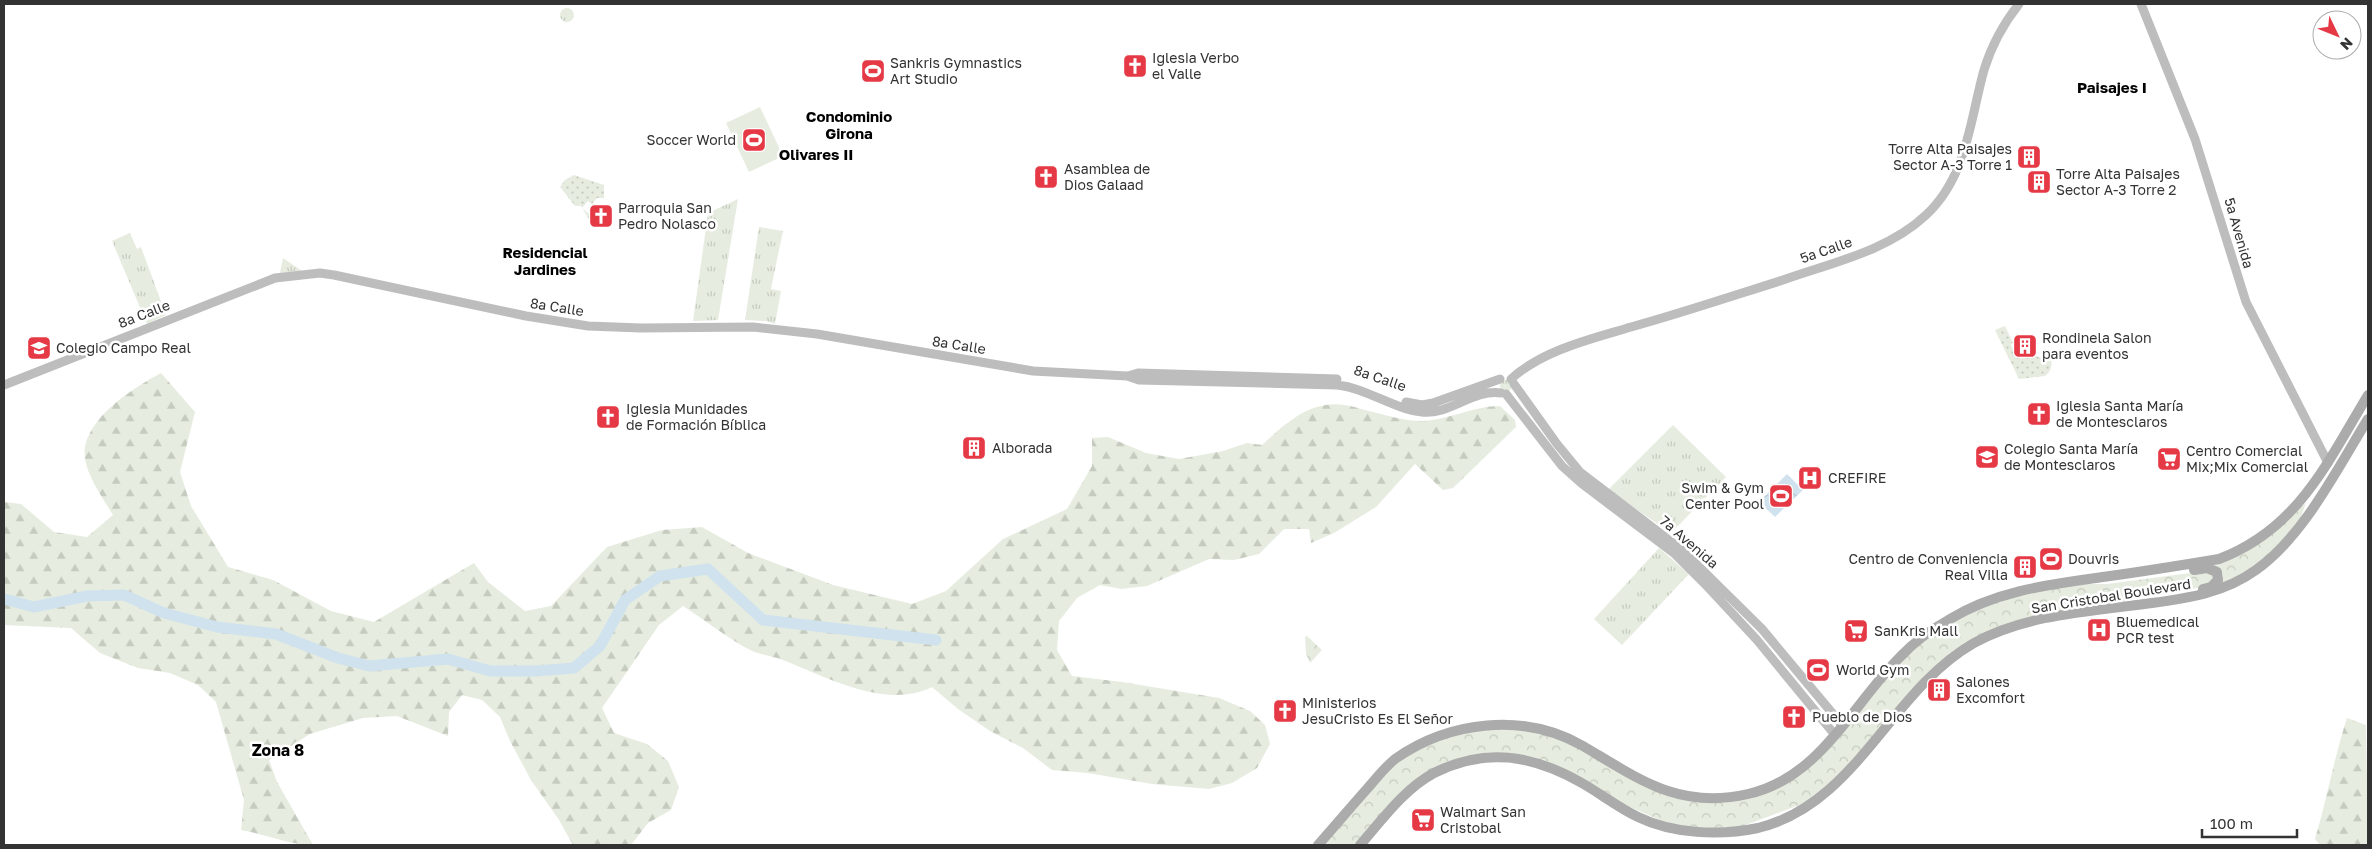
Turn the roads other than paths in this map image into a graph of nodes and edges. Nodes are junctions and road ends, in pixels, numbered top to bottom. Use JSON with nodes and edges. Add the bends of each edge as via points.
{"nodes":[{"id":1,"x":2019,"y":4,"type":"edge"},
{"id":2,"x":2141,"y":4,"type":"edge"},
{"id":3,"x":1500,"y":379,"type":"junction"},
{"id":4,"x":1512,"y":382,"type":"junction"},
{"id":5,"x":4,"y":385,"type":"edge"},
{"id":6,"x":1503,"y":394,"type":"junction"},
{"id":7,"x":2368,"y":395,"type":"edge"},
{"id":8,"x":1399,"y":402,"type":"junction"},
{"id":9,"x":1411,"y":403,"type":"junction"},
{"id":10,"x":1435,"y":411,"type":"junction"},
{"id":11,"x":2368,"y":419,"type":"edge"},
{"id":12,"x":2328,"y":463,"type":"junction"},
{"id":13,"x":2308,"y":515,"type":"junction"},
{"id":14,"x":2078,"y":581,"type":"junction"},
{"id":15,"x":2099,"y":610,"type":"junction"},
{"id":16,"x":1799,"y":672,"type":"junction"},
{"id":17,"x":1791,"y":679,"type":"junction"},
{"id":18,"x":1843,"y":726,"type":"junction"},
{"id":19,"x":1835,"y":735,"type":"junction"},
{"id":20,"x":1318,"y":845,"type":"edge"},
{"id":21,"x":1360,"y":845,"type":"edge"}],
"edges":[{"from":1,"to":4,"type":"street","name":"5a Calle","via":[[2004,26],[1984,70],[1958,171],[1924,217],[1872,249],[1552,353],[1526,367]]},
{"from":2,"to":12,"type":"street","name":"5a Avenida","via":[[2195,139],[2246,302]]},
{"from":3,"to":4,"type":"street","via":[[1506,377]]},
{"from":3,"to":6,"type":"street","via":[[1497,386]]},
{"from":3,"to":9,"type":"street","name":"8a Calle","via":[[1433,403]]},
{"from":4,"to":6,"type":"street","via":[[1513,390]]},
{"from":4,"to":16,"type":"street","name":"7a Avenida","via":[[1580,472],[1682,550],[1762,629]]},
{"from":5,"to":8,"type":"street","name":"8a Calle","via":[[275,278],[320,274],[576,324],[641,328],[753,327],[817,334],[1033,371],[1127,376],[1138,373],[1335,378]]},
{"from":6,"to":10,"type":"street","name":"8a Calle","via":[[1488,392]]},
{"from":6,"to":17,"type":"street","name":"7a Avenida","via":[[1562,466],[1675,554]]},
{"from":7,"to":12,"type":"main road","name":"San Cristobal Boulevard"},
{"from":8,"to":9,"type":"street","name":"8a Calle"},
{"from":8,"to":10,"type":"street","name":"8a Calle","via":[[1421,412]]},
{"from":9,"to":10,"type":"street"},
{"from":11,"to":13,"type":"main road","name":"San Cristobal Boulevard"},
{"from":12,"to":13,"type":"main road","via":[[2330,471],[2312,498]]},
{"from":12,"to":14,"type":"main road","name":"San Cristobal Boulevard","via":[[2285,519],[2238,552],[2219,559]]},
{"from":13,"to":15,"type":"main road","name":"San Cristobal Boulevard","via":[[2280,552],[2238,582],[2196,597]]},
{"from":14,"to":15,"type":"main road","via":[[2107,581],[2207,568],[2215,570],[2218,576],[2216,583],[2204,589],[2126,602]]},
{"from":14,"to":18,"type":"main road","name":"San Cristobal Boulevard","via":[[2009,593],[1949,620],[1900,656]]},
{"from":15,"to":21,"type":"main road","name":"San Cristobal Boulevard","via":[[2025,623],[1973,644],[1926,681],[1832,788],[1813,804],[1761,827],[1702,832],[1663,826],[1620,808],[1552,768],[1521,758],[1498,757],[1466,761],[1434,773],[1399,801]]},
{"from":16,"to":17,"type":"street"},
{"from":16,"to":18,"type":"street","name":"7a Avenida"},
{"from":17,"to":19,"type":"street","name":"7a Avenida"},
{"from":18,"to":19,"type":"main road","name":"San Cristobal Boulevard"},
{"from":19,"to":20,"type":"main road","name":"San Cristobal Boulevard","via":[[1816,756],[1786,779],[1751,794],[1714,799],[1677,795],[1654,787],[1581,745],[1549,732],[1500,724],[1465,728],[1433,738],[1395,760]]}]}
